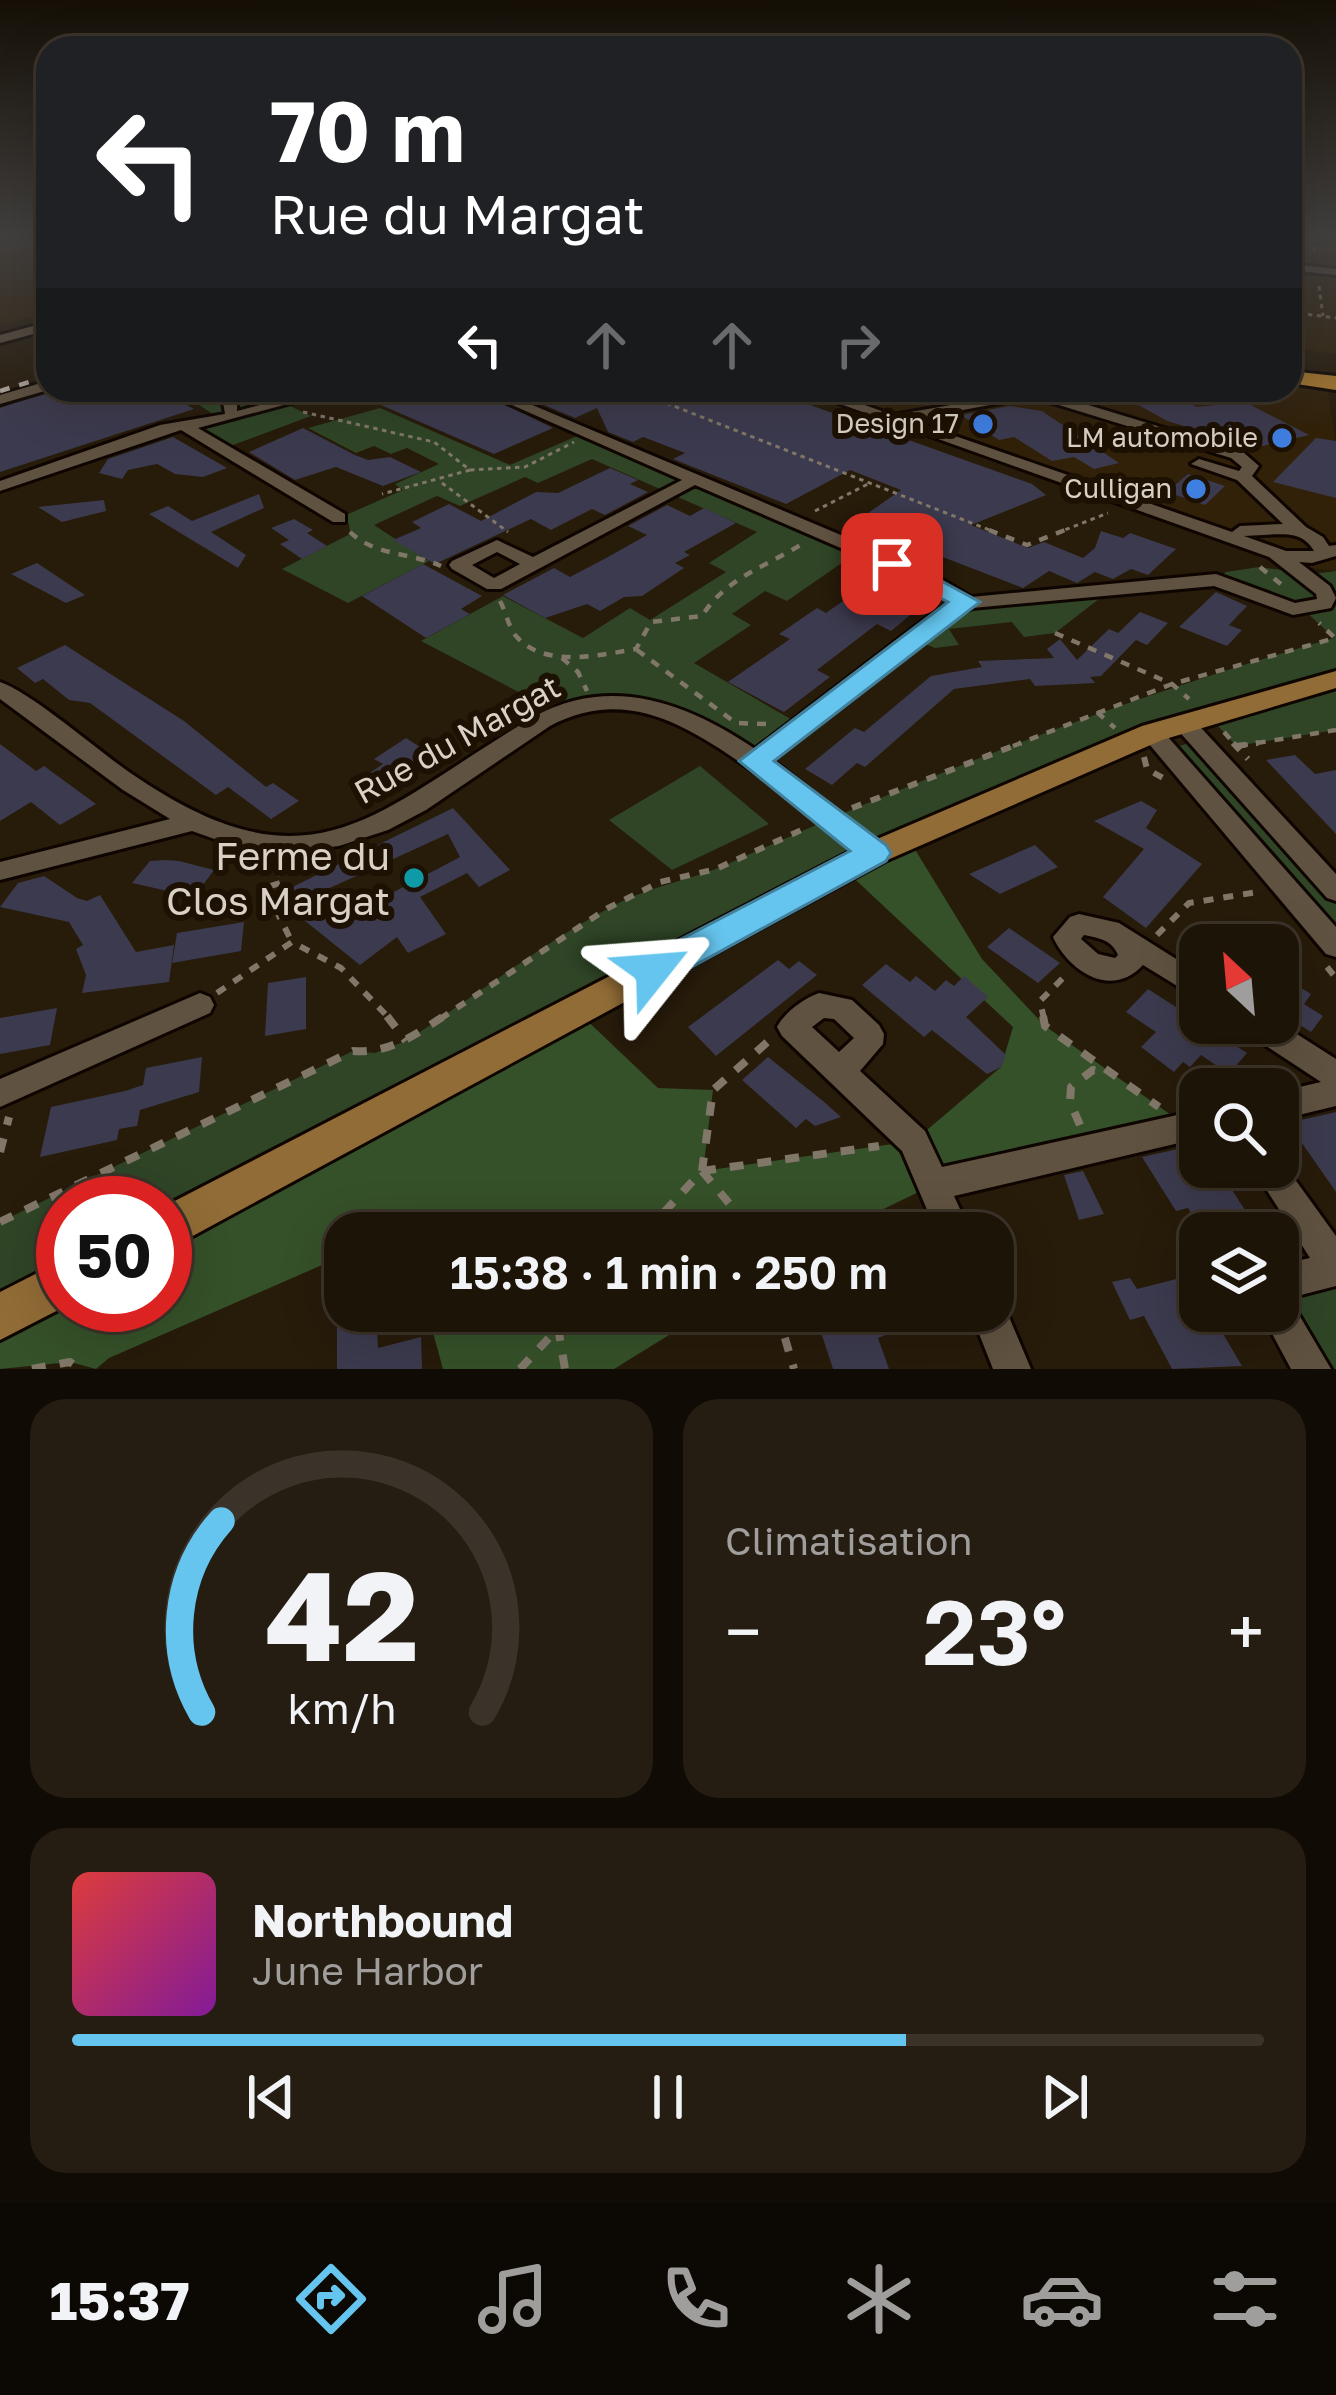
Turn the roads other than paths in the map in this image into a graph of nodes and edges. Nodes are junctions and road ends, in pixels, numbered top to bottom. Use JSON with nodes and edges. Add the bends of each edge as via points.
{"nodes":[{"id":1,"x":36,"y":328,"type":"edge"},
{"id":2,"x":4,"y":335,"type":"edge"},
{"id":3,"x":1302,"y":366,"type":"edge"},
{"id":4,"x":1336,"y":370,"type":"edge"},
{"id":5,"x":1302,"y":379,"type":"edge"},
{"id":6,"x":1336,"y":383,"type":"edge"},
{"id":7,"x":36,"y":389,"type":"edge"},
{"id":8,"x":0,"y":400,"type":"edge"},
{"id":9,"x":230,"y":402,"type":"edge"},
{"id":10,"x":264,"y":402,"type":"edge"},
{"id":11,"x":288,"y":402,"type":"edge"},
{"id":12,"x":512,"y":402,"type":"edge"},
{"id":13,"x":844,"y":402,"type":"edge"},
{"id":14,"x":855,"y":402,"type":"edge"},
{"id":15,"x":963,"y":402,"type":"edge"},
{"id":16,"x":1065,"y":402,"type":"edge"},
{"id":17,"x":853,"y":405,"type":"junction"},
{"id":18,"x":230,"y":411,"type":"junction"},
{"id":19,"x":893,"y":419,"type":"junction"},
{"id":20,"x":188,"y":424,"type":"junction"},
{"id":21,"x":1199,"y":464,"type":"dead end"},
{"id":22,"x":1243,"y":477,"type":"junction"},
{"id":23,"x":693,"y":480,"type":"junction"},
{"id":24,"x":0,"y":486,"type":"edge"},
{"id":25,"x":339,"y":518,"type":"road end"},
{"id":26,"x":1270,"y":534,"type":"junction"},
{"id":27,"x":1319,"y":550,"type":"edge"},
{"id":28,"x":533,"y":564,"type":"junction"},
{"id":29,"x":968,"y":602,"type":"junction"},
{"id":30,"x":1336,"y":679,"type":"edge"},
{"id":31,"x":0,"y":689,"type":"edge"},
{"id":32,"x":1168,"y":728,"type":"junction"},
{"id":33,"x":754,"y":761,"type":"junction"},
{"id":34,"x":192,"y":822,"type":"junction"},
{"id":35,"x":874,"y":853,"type":"junction"},
{"id":36,"x":0,"y":871,"type":"edge"},
{"id":37,"x":1332,"y":882,"type":"edge"},
{"id":38,"x":1336,"y":946,"type":"edge"},
{"id":39,"x":1082,"y":958,"type":"road end"},
{"id":40,"x":1179,"y":975,"type":"edge"},
{"id":41,"x":200,"y":1005,"type":"road end"},
{"id":42,"x":1288,"y":1044,"type":"edge"},
{"id":43,"x":842,"y":1069,"type":"junction"},
{"id":44,"x":1336,"y":1075,"type":"edge"},
{"id":45,"x":9,"y":1089,"type":"edge"},
{"id":46,"x":1336,"y":1092,"type":"edge"},
{"id":47,"x":1299,"y":1101,"type":"edge"},
{"id":48,"x":1179,"y":1129,"type":"edge"},
{"id":49,"x":944,"y":1182,"type":"junction"},
{"id":50,"x":1282,"y":1188,"type":"edge"},
{"id":51,"x":950,"y":1212,"type":"edge"},
{"id":52,"x":192,"y":1215,"type":"edge"},
{"id":53,"x":1336,"y":1268,"type":"edge"},
{"id":54,"x":1299,"y":1278,"type":"edge"},
{"id":55,"x":36,"y":1297,"type":"edge"},
{"id":56,"x":0,"y":1316,"type":"edge"},
{"id":57,"x":997,"y":1332,"type":"edge"},
{"id":58,"x":1290,"y":1332,"type":"edge"},
{"id":59,"x":1012,"y":1369,"type":"edge"},
{"id":60,"x":1312,"y":1369,"type":"edge"}],
"edges":[{"from":1,"to":2,"type":"street"},
{"from":3,"to":4,"type":"highway"},
{"from":5,"to":6,"type":"highway"},
{"from":7,"to":8,"type":"street"},
{"from":9,"to":18,"type":"street"},
{"from":10,"to":18,"type":"street"},
{"from":11,"to":20,"type":"street"},
{"from":12,"to":23,"type":"street"},
{"from":13,"to":17,"type":"street"},
{"from":14,"to":17,"type":"street"},
{"from":15,"to":19,"type":"street"},
{"from":16,"to":22,"type":"street","via":[[1207,444],[1250,463]]},
{"from":17,"to":19,"type":"street"},
{"from":18,"to":20,"type":"street"},
{"from":19,"to":26,"type":"street","via":[[1216,531]]},
{"from":20,"to":24,"type":"street"},
{"from":20,"to":25,"type":"street"},
{"from":21,"to":22,"type":"street"},
{"from":22,"to":26,"type":"street"},
{"from":23,"to":28,"type":"street"},
{"from":23,"to":29,"type":"street"},
{"from":26,"to":27,"type":"street"},
{"from":26,"to":27,"type":"street"},
{"from":27,"to":29,"type":"street","via":[[1327,600],[1303,609],[1223,580]]},
{"from":28,"to":28,"type":"street","via":[[494,585],[458,565],[497,545]]},
{"from":29,"to":33,"type":"street"},
{"from":30,"to":32,"type":"main road"},
{"from":31,"to":34,"type":"street","name":"Rue du Margat"},
{"from":32,"to":35,"type":"main road"},
{"from":32,"to":37,"type":"street"},
{"from":32,"to":38,"type":"street"},
{"from":33,"to":34,"type":"street","name":"Rue du Margat","via":[[662,709],[590,702],[559,713],[394,819],[336,840],[271,845]]},
{"from":33,"to":35,"type":"street","name":"Rue du Margat"},
{"from":34,"to":36,"type":"street"},
{"from":35,"to":52,"type":"main road"},
{"from":39,"to":40,"type":"street","via":[[1066,937],[1079,924],[1095,924]]},
{"from":41,"to":45,"type":"street"},
{"from":42,"to":44,"type":"street"},
{"from":43,"to":43,"type":"street","via":[[792,1027],[819,1005],[833,1003],[862,1023],[868,1044]]},
{"from":43,"to":49,"type":"street"},
{"from":46,"to":47,"type":"street"},
{"from":48,"to":49,"type":"street"},
{"from":49,"to":51,"type":"street"},
{"from":50,"to":53,"type":"street"},
{"from":53,"to":54,"type":"street"},
{"from":55,"to":56,"type":"main road"},
{"from":57,"to":59,"type":"street"},
{"from":58,"to":60,"type":"street"}]}
